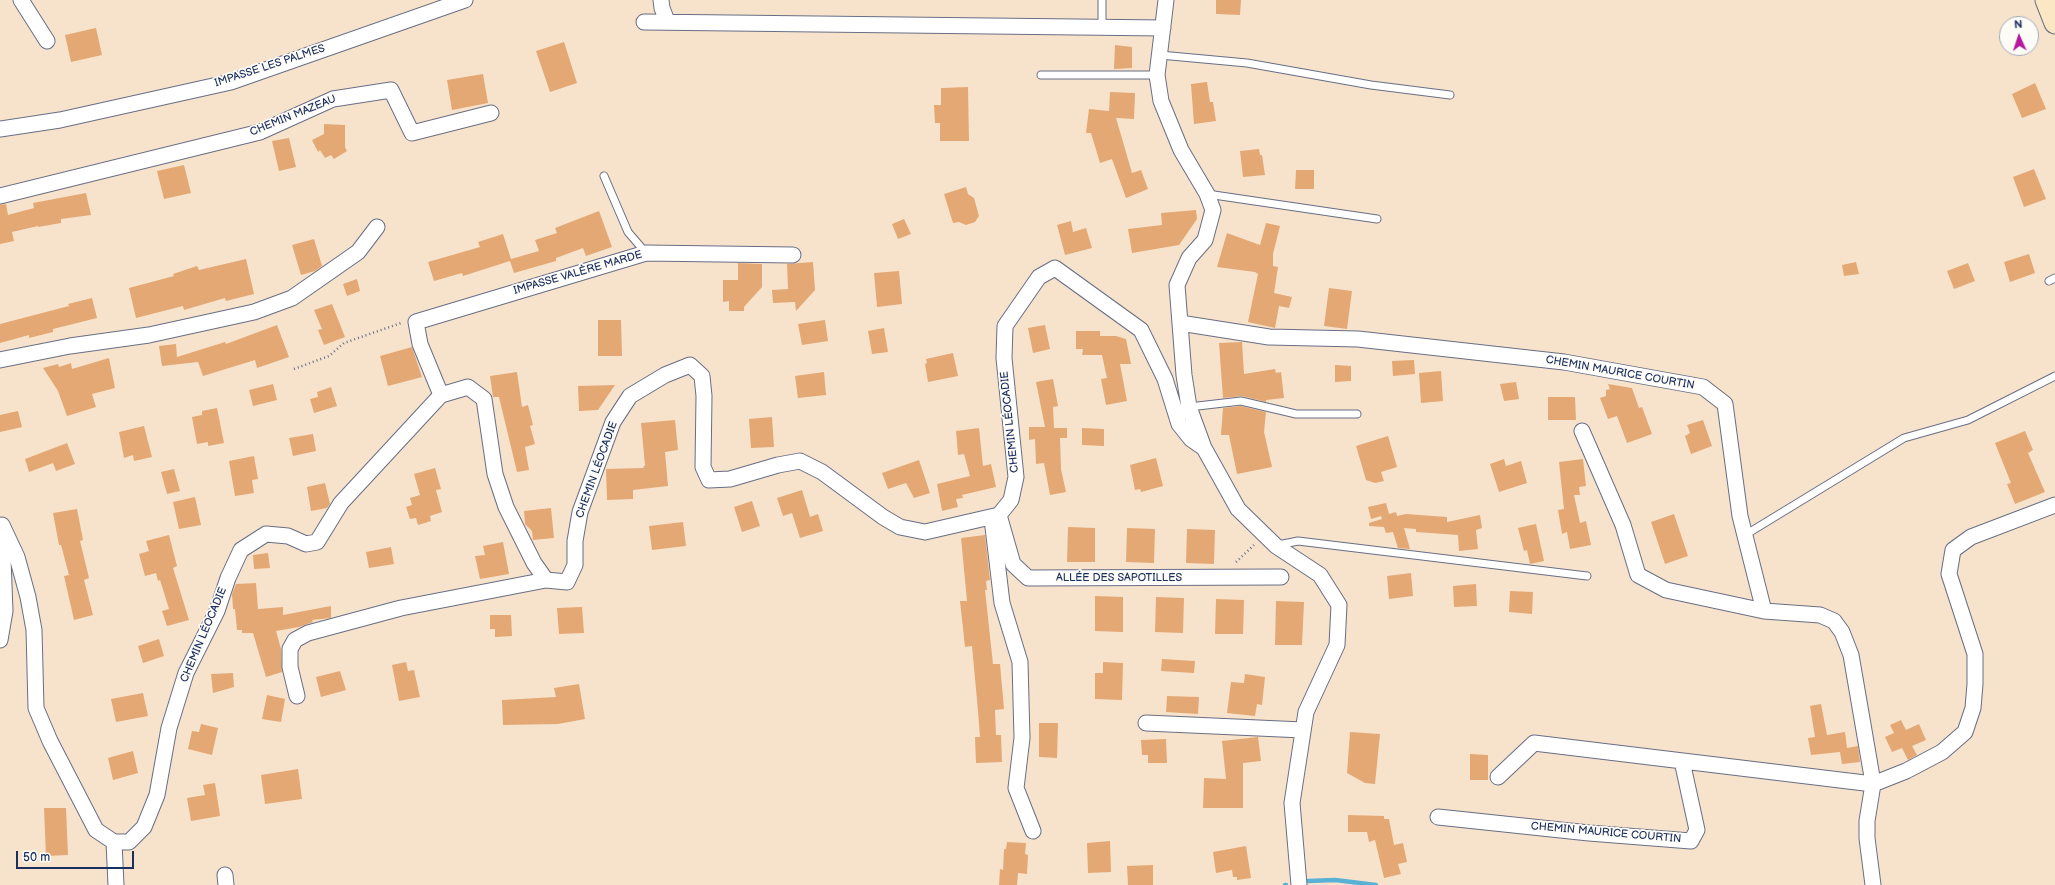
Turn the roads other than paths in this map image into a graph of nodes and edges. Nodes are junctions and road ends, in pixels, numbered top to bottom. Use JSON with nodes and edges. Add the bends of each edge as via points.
{"nodes":[{"id":1,"x":21,"y":0,"type":"edge"},
{"id":2,"x":465,"y":0,"type":"edge"},
{"id":3,"x":661,"y":0,"type":"edge"},
{"id":4,"x":1102,"y":0,"type":"edge"},
{"id":5,"x":1166,"y":0,"type":"edge"},
{"id":6,"x":2046,"y":0,"type":"edge"},
{"id":7,"x":667,"y":21,"type":"junction"},
{"id":8,"x":644,"y":22,"type":"dead end"},
{"id":9,"x":2055,"y":23,"type":"edge"},
{"id":10,"x":1102,"y":28,"type":"junction"},
{"id":11,"x":1163,"y":28,"type":"junction"},
{"id":12,"x":47,"y":41,"type":"dead end"},
{"id":13,"x":1160,"y":55,"type":"junction"},
{"id":14,"x":1041,"y":75,"type":"dead end"},
{"id":15,"x":1157,"y":75,"type":"junction"},
{"id":16,"x":1450,"y":95,"type":"dead end"},
{"id":17,"x":491,"y":114,"type":"dead end"},
{"id":18,"x":0,"y":129,"type":"edge"},
{"id":19,"x":604,"y":176,"type":"dead end"},
{"id":20,"x":1207,"y":194,"type":"junction"},
{"id":21,"x":0,"y":196,"type":"edge"},
{"id":22,"x":1377,"y":218,"type":"dead end"},
{"id":23,"x":377,"y":227,"type":"dead end"},
{"id":24,"x":646,"y":253,"type":"junction"},
{"id":25,"x":793,"y":255,"type":"dead end"},
{"id":26,"x":1180,"y":323,"type":"junction"},
{"id":27,"x":0,"y":360,"type":"edge"},
{"id":28,"x":2055,"y":376,"type":"edge"},
{"id":29,"x":441,"y":395,"type":"junction"},
{"id":30,"x":1189,"y":407,"type":"junction"},
{"id":31,"x":1357,"y":414,"type":"dead end"},
{"id":32,"x":1582,"y":431,"type":"dead end"},
{"id":33,"x":1204,"y":448,"type":"junction"},
{"id":34,"x":2055,"y":505,"type":"edge"},
{"id":35,"x":996,"y":516,"type":"junction"},
{"id":36,"x":1,"y":525,"type":"edge"},
{"id":37,"x":1745,"y":535,"type":"junction"},
{"id":38,"x":1276,"y":546,"type":"junction"},
{"id":39,"x":1587,"y":576,"type":"dead end"},
{"id":40,"x":1281,"y":577,"type":"dead end"},
{"id":41,"x":546,"y":580,"type":"junction"},
{"id":42,"x":1764,"y":611,"type":"junction"},
{"id":43,"x":0,"y":640,"type":"edge"},
{"id":44,"x":297,"y":696,"type":"dead end"},
{"id":45,"x":1146,"y":723,"type":"dead end"},
{"id":46,"x":1303,"y":730,"type":"junction"},
{"id":47,"x":1682,"y":761,"type":"junction"},
{"id":48,"x":1498,"y":777,"type":"dead end"},
{"id":49,"x":1873,"y":784,"type":"junction"},
{"id":50,"x":1438,"y":817,"type":"dead end"},
{"id":51,"x":1033,"y":831,"type":"dead end"},
{"id":52,"x":114,"y":842,"type":"junction"},
{"id":53,"x":116,"y":885,"type":"edge"},
{"id":54,"x":1299,"y":885,"type":"edge"},
{"id":55,"x":1873,"y":885,"type":"edge"}],
"edges":[{"from":1,"to":12,"type":"street"},
{"from":2,"to":18,"type":"street","name":"IMPASSE LES PALMES","via":[[231,82],[60,120]]},
{"from":3,"to":7,"type":"street"},
{"from":4,"to":10,"type":"lane"},
{"from":5,"to":11,"type":"street"},
{"from":6,"to":9,"type":"main road"},
{"from":7,"to":8,"type":"street"},
{"from":7,"to":10,"type":"street"},
{"from":10,"to":11,"type":"street"},
{"from":11,"to":13,"type":"street"},
{"from":13,"to":15,"type":"street"},
{"from":13,"to":16,"type":"lane","via":[[1247,63],[1371,85]]},
{"from":14,"to":15,"type":"lane"},
{"from":15,"to":20,"type":"street","via":[[1161,101],[1181,150]]},
{"from":17,"to":21,"type":"street","name":"CHEMIN MAZEAU","via":[[412,133],[391,90],[333,99],[260,132]]},
{"from":19,"to":24,"type":"lane","via":[[628,232]]},
{"from":20,"to":22,"type":"lane"},
{"from":20,"to":26,"type":"street","via":[[1214,210],[1205,240],[1189,258],[1177,285]]},
{"from":23,"to":27,"type":"street","via":[[358,252],[346,261],[292,298],[254,312],[149,335],[70,346]]},
{"from":24,"to":25,"type":"street","name":"IMPASSE VALÈRE MARDE"},
{"from":24,"to":29,"type":"street","name":"IMPASSE VALÈRE MARDE","via":[[416,322],[420,344]]},
{"from":26,"to":30,"type":"street"},
{"from":26,"to":37,"type":"street","name":"CHEMIN MAURICE COURTIN","via":[[1268,337],[1358,339],[1564,362],[1703,387],[1725,404],[1740,516]]},
{"from":28,"to":37,"type":"lane","via":[[1968,420],[1904,438]]},
{"from":29,"to":41,"type":"street","via":[[468,387],[484,399],[497,481],[534,563]]},
{"from":29,"to":52,"type":"street","name":"CHEMIN LÉOCADIE","via":[[341,503],[317,542],[306,544],[288,536],[266,534],[241,550],[217,611],[186,673],[169,728],[157,796],[144,827],[129,842]]},
{"from":30,"to":31,"type":"lane","via":[[1241,401],[1296,414]]},
{"from":30,"to":33,"type":"street"},
{"from":32,"to":42,"type":"street","via":[[1623,525],[1638,575],[1666,590]]},
{"from":33,"to":35,"type":"street","name":"CHEMIN LÉOCADIE","via":[[1191,439],[1179,424],[1165,379],[1141,330],[1055,268],[1039,277],[1006,326],[1004,358],[1016,477],[1011,500]]},
{"from":33,"to":38,"type":"street","via":[[1238,509]]},
{"from":34,"to":49,"type":"street","via":[[1971,537],[1953,550],[1949,574],[1975,654],[1976,684],[1965,732],[1942,752],[1906,771]]},
{"from":35,"to":40,"type":"street","name":"ALLÉE DES SAPOTILLES","via":[[1013,564],[1028,578]]},
{"from":35,"to":41,"type":"street","name":"CHEMIN LÉOCADIE","via":[[925,532],[900,527],[822,472],[800,462],[778,465],[730,479],[709,480],[703,467],[702,376],[690,365],[665,375],[630,396],[613,422],[580,512],[575,541],[576,565],[567,582]]},
{"from":35,"to":51,"type":"street","via":[[1002,603],[1020,662],[1022,738],[1016,788]]},
{"from":36,"to":43,"type":"street","via":[[5,611]]},
{"from":36,"to":52,"type":"street","via":[[17,556],[33,623],[36,708],[50,741],[96,830]]},
{"from":37,"to":42,"type":"street","name":"CHEMIN MAURICE COURTIN"},
{"from":38,"to":39,"type":"lane","via":[[1298,541]]},
{"from":38,"to":46,"type":"street","via":[[1320,575],[1339,605],[1337,644],[1306,712]]},
{"from":41,"to":44,"type":"street","via":[[401,608],[308,633],[295,640],[290,649],[290,668]]},
{"from":42,"to":49,"type":"street","via":[[1820,615],[1834,621],[1842,632],[1851,655]]},
{"from":45,"to":46,"type":"street"},
{"from":46,"to":54,"type":"street","via":[[1292,802]]},
{"from":47,"to":48,"type":"street","via":[[1534,744]]},
{"from":47,"to":49,"type":"street"},
{"from":47,"to":50,"type":"street","name":"CHEMIN MAURICE COURTIN","via":[[1697,830],[1691,841]]},
{"from":49,"to":55,"type":"street","via":[[1867,838]]},
{"from":52,"to":53,"type":"street"}]}
